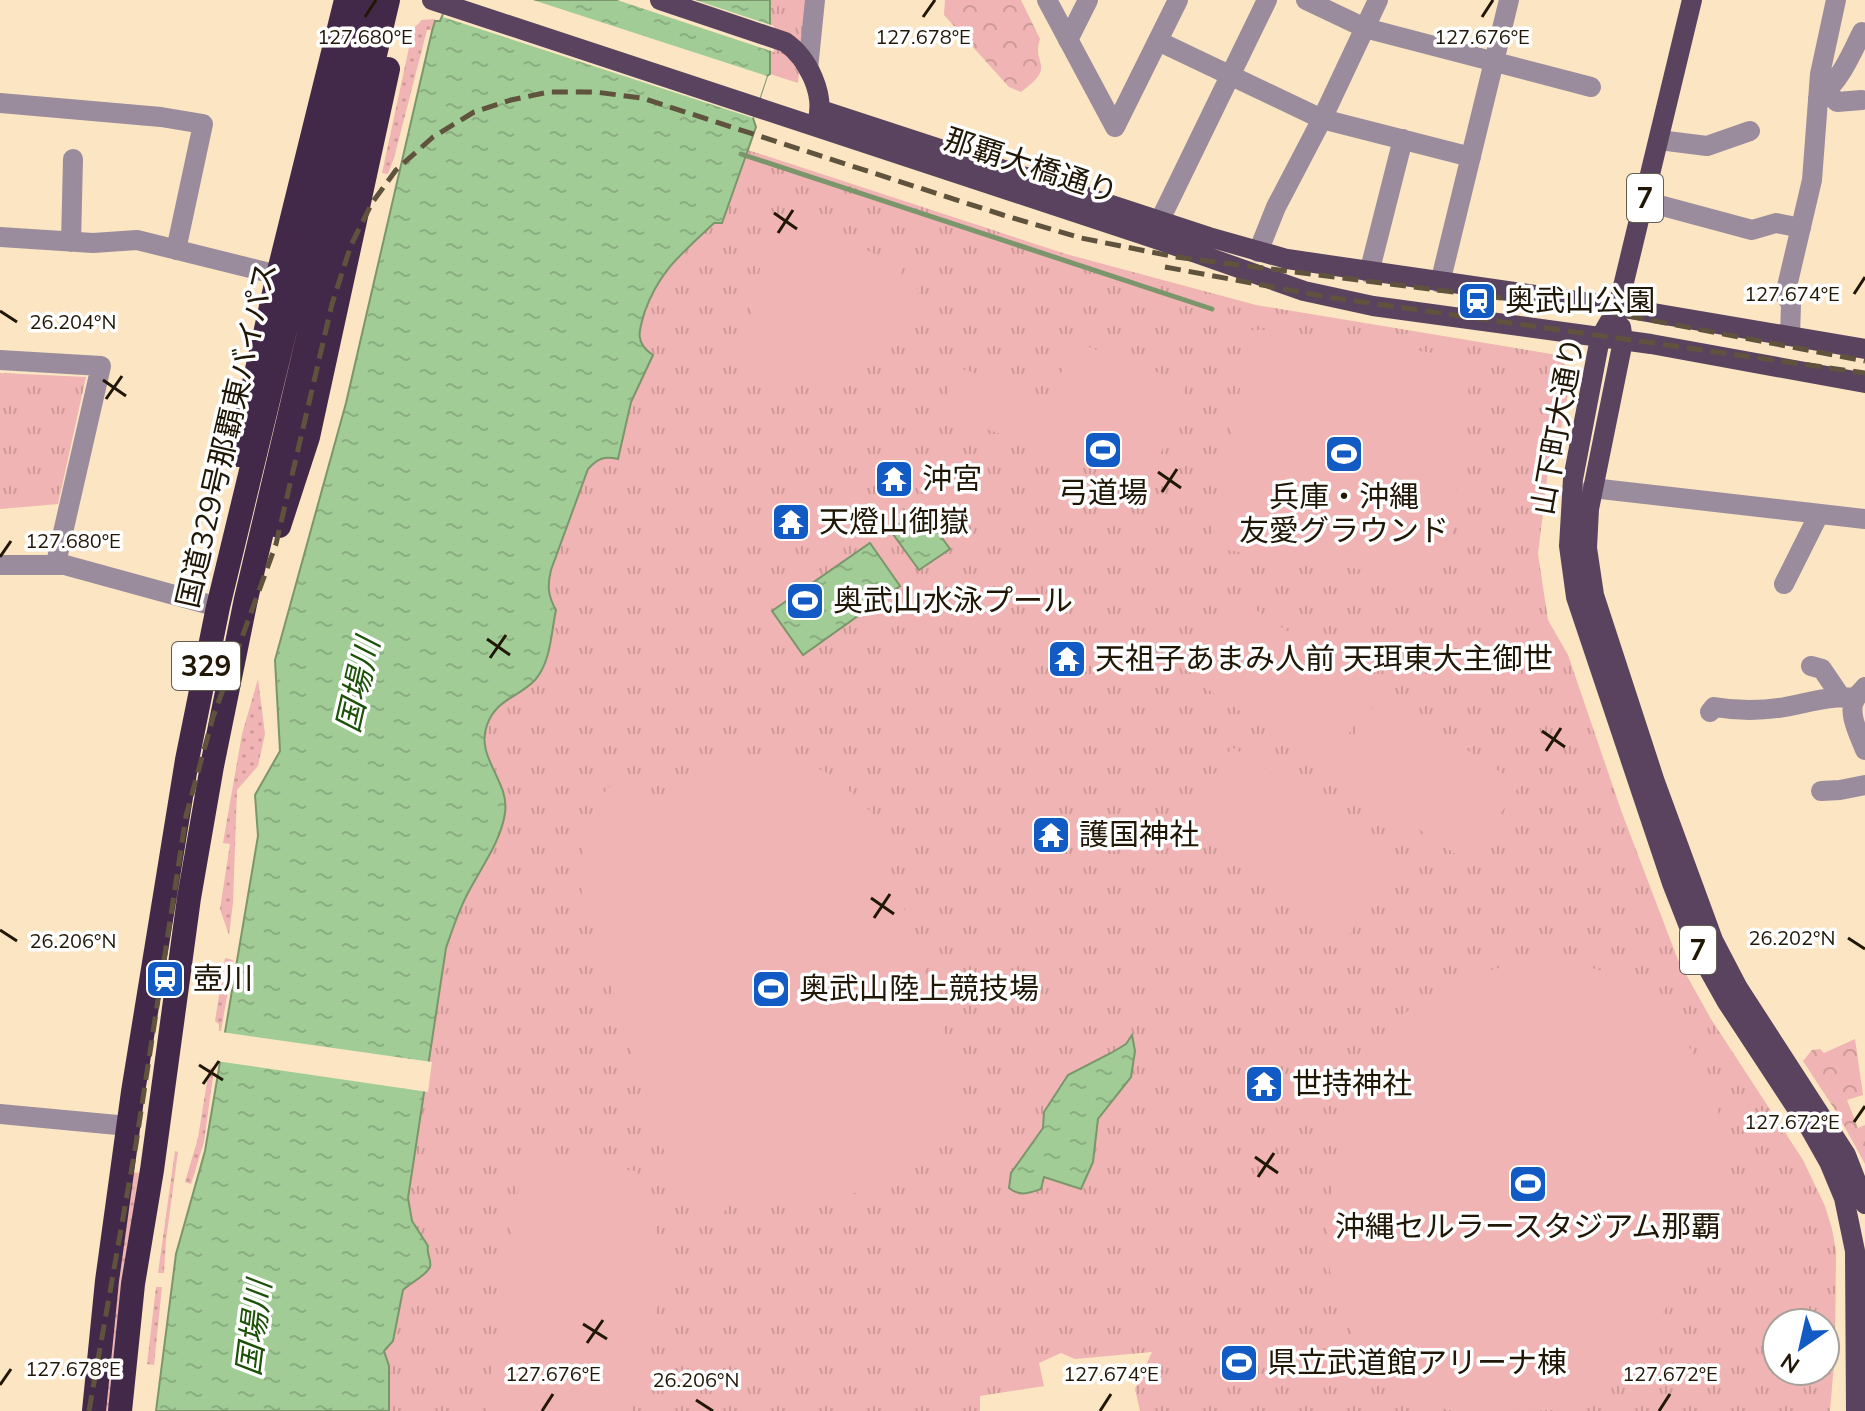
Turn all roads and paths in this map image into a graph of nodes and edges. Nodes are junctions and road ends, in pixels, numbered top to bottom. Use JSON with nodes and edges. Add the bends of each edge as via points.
{"nodes":[{"id":1,"x":346,"y":0,"type":"edge"},
{"id":2,"x":365,"y":0,"type":"edge"},
{"id":3,"x":388,"y":0,"type":"edge"},
{"id":4,"x":404,"y":0,"type":"edge"},
{"id":5,"x":660,"y":0,"type":"edge"},
{"id":6,"x":815,"y":0,"type":"edge"},
{"id":7,"x":1047,"y":0,"type":"edge"},
{"id":8,"x":1088,"y":0,"type":"edge"},
{"id":9,"x":1178,"y":0,"type":"edge"},
{"id":10,"x":1267,"y":0,"type":"edge"},
{"id":11,"x":1306,"y":0,"type":"edge"},
{"id":12,"x":1378,"y":0,"type":"edge"},
{"id":13,"x":1509,"y":0,"type":"edge"},
{"id":14,"x":1692,"y":0,"type":"edge"},
{"id":15,"x":1836,"y":0,"type":"edge"},
{"id":16,"x":440,"y":3,"type":"edge"},
{"id":17,"x":1365,"y":28,"type":"junction"},
{"id":18,"x":1865,"y":33,"type":"edge"},
{"id":19,"x":1068,"y":40,"type":"junction"},
{"id":20,"x":1158,"y":41,"type":"junction"},
{"id":21,"x":1495,"y":62,"type":"junction"},
{"id":22,"x":808,"y":69,"type":"junction"},
{"id":23,"x":1232,"y":77,"type":"junction"},
{"id":24,"x":1591,"y":87,"type":"dead end"},
{"id":25,"x":1822,"y":95,"type":"junction"},
{"id":26,"x":1862,"y":100,"type":"dead end"},
{"id":27,"x":0,"y":103,"type":"edge"},
{"id":28,"x":818,"y":119,"type":"junction"},
{"id":29,"x":1322,"y":119,"type":"junction"},
{"id":30,"x":1750,"y":131,"type":"dead end"},
{"id":31,"x":1403,"y":139,"type":"junction"},
{"id":32,"x":1659,"y":140,"type":"junction"},
{"id":33,"x":1471,"y":157,"type":"junction"},
{"id":34,"x":73,"y":159,"type":"dead end"},
{"id":35,"x":1644,"y":201,"type":"junction"},
{"id":36,"x":1160,"y":220,"type":"junction"},
{"id":37,"x":1801,"y":228,"type":"junction"},
{"id":38,"x":0,"y":237,"type":"edge"},
{"id":39,"x":71,"y":242,"type":"junction"},
{"id":40,"x":176,"y":250,"type":"junction"},
{"id":41,"x":1258,"y":252,"type":"junction"},
{"id":42,"x":1369,"y":273,"type":"junction"},
{"id":43,"x":278,"y":275,"type":"junction"},
{"id":44,"x":1440,"y":283,"type":"junction"},
{"id":45,"x":1618,"y":307,"type":"junction"},
{"id":46,"x":1790,"y":336,"type":"junction"},
{"id":47,"x":1600,"y":338,"type":"junction"},
{"id":48,"x":1623,"y":341,"type":"junction"},
{"id":49,"x":1865,"y":349,"type":"edge"},
{"id":50,"x":0,"y":360,"type":"edge"},
{"id":51,"x":1865,"y":383,"type":"edge"},
{"id":52,"x":1592,"y":488,"type":"junction"},
{"id":53,"x":1819,"y":514,"type":"junction"},
{"id":54,"x":1865,"y":519,"type":"edge"},
{"id":55,"x":56,"y":563,"type":"junction"},
{"id":56,"x":0,"y":565,"type":"edge"},
{"id":57,"x":1784,"y":584,"type":"dead end"},
{"id":58,"x":246,"y":599,"type":"junction"},
{"id":59,"x":220,"y":600,"type":"junction"},
{"id":60,"x":1811,"y":666,"type":"dead end"},
{"id":61,"x":1854,"y":694,"type":"edge"},
{"id":62,"x":1710,"y":712,"type":"dead end"},
{"id":63,"x":1865,"y":750,"type":"edge"},
{"id":64,"x":1865,"y":785,"type":"edge"},
{"id":65,"x":1821,"y":791,"type":"dead end"},
{"id":66,"x":0,"y":1114,"type":"edge"},
{"id":67,"x":128,"y":1126,"type":"junction"},
{"id":68,"x":158,"y":1129,"type":"junction"},
{"id":69,"x":1865,"y":1204,"type":"edge"},
{"id":70,"x":94,"y":1411,"type":"edge"},
{"id":71,"x":120,"y":1411,"type":"edge"},
{"id":72,"x":1856,"y":1411,"type":"edge"}],
"edges":[{"from":1,"to":43,"type":"highway"},
{"from":2,"to":59,"type":"highway","name":"国道329号那覇東バイパス","number":"329"},
{"from":3,"to":58,"type":"highway","name":"国道329号那覇東バイパス","number":"329"},
{"from":4,"to":58,"type":"highway","via":[[308,437],[275,538]]},
{"from":5,"to":22,"type":"main road","via":[[785,42]]},
{"from":6,"to":22,"type":"street"},
{"from":7,"to":19,"type":"street"},
{"from":8,"to":19,"type":"street"},
{"from":9,"to":20,"type":"street"},
{"from":10,"to":23,"type":"street"},
{"from":11,"to":17,"type":"street"},
{"from":12,"to":17,"type":"street"},
{"from":13,"to":21,"type":"street"},
{"from":14,"to":32,"type":"main road","number":"7"},
{"from":15,"to":25,"type":"street","via":[[1820,74]]},
{"from":16,"to":28,"type":"main road","name":"那覇大橋通り","via":[[756,108]]},
{"from":17,"to":21,"type":"street"},
{"from":17,"to":29,"type":"street"},
{"from":18,"to":25,"type":"street"},
{"from":19,"to":20,"type":"street","via":[[1115,127]]},
{"from":20,"to":23,"type":"street"},
{"from":21,"to":24,"type":"street"},
{"from":21,"to":33,"type":"street"},
{"from":22,"to":28,"type":"main road","via":[[820,99]]},
{"from":23,"to":29,"type":"street"},
{"from":23,"to":36,"type":"street"},
{"from":25,"to":26,"type":"street","via":[[1837,102]]},
{"from":25,"to":37,"type":"street"},
{"from":27,"to":40,"type":"street","via":[[203,124]]},
{"from":28,"to":36,"type":"main road","name":"那覇大橋通り"},
{"from":28,"to":47,"type":"main road","name":"那覇大橋通り","via":[[1304,291]]},
{"from":29,"to":31,"type":"street"},
{"from":29,"to":41,"type":"street"},
{"from":30,"to":32,"type":"street","via":[[1707,146]]},
{"from":31,"to":33,"type":"street"},
{"from":31,"to":42,"type":"street"},
{"from":32,"to":35,"type":"main road","number":"7"},
{"from":33,"to":44,"type":"street"},
{"from":34,"to":39,"type":"street"},
{"from":35,"to":37,"type":"street","via":[[1752,230],[1776,223]]},
{"from":35,"to":45,"type":"main road","number":"7"},
{"from":36,"to":41,"type":"main road","name":"那覇大橋通り"},
{"from":37,"to":46,"type":"street","via":[[1785,295],[1791,304]]},
{"from":38,"to":39,"type":"street"},
{"from":39,"to":40,"type":"street","via":[[137,240]]},
{"from":40,"to":43,"type":"street"},
{"from":41,"to":42,"type":"main road","name":"那覇大橋通り"},
{"from":42,"to":44,"type":"main road","name":"那覇大橋通り"},
{"from":43,"to":59,"type":"highway","via":[[225,524]]},
{"from":44,"to":45,"type":"main road","name":"那覇大橋通り"},
{"from":45,"to":46,"type":"main road","name":"那覇大橋通り"},
{"from":45,"to":47,"type":"main road","name":"山下町大通り","number":"7"},
{"from":45,"to":48,"type":"main road","name":"山下町大通り","number":"7"},
{"from":46,"to":49,"type":"main road","name":"那覇大橋通り"},
{"from":47,"to":48,"type":"main road","name":"那覇大橋通り"},
{"from":47,"to":72,"type":"main road","name":"山下町大通り","number":"7","via":[[1571,494],[1569,546],[1576,597],[1699,952],[1821,1147],[1844,1198],[1855,1251]]},
{"from":48,"to":51,"type":"main road","name":"那覇大橋通り"},
{"from":48,"to":52,"type":"main road","name":"山下町大通り","number":"7"},
{"from":50,"to":55,"type":"street","via":[[101,366]]},
{"from":52,"to":53,"type":"street"},
{"from":52,"to":69,"type":"main road","name":"山下町大通り","number":"7","via":[[1587,548],[1594,595],[1706,924],[1738,988],[1846,1155]]},
{"from":53,"to":54,"type":"street"},
{"from":53,"to":57,"type":"street"},
{"from":55,"to":56,"type":"street"},
{"from":55,"to":59,"type":"street"},
{"from":58,"to":68,"type":"highway","name":"国道329号那覇東バイパス","number":"329","via":[[189,898]]},
{"from":59,"to":67,"type":"highway","name":"国道329号那覇東バイパス","number":"329","via":[[163,899]]},
{"from":60,"to":61,"type":"street"},
{"from":61,"to":62,"type":"street","via":[[1785,707],[1714,707]]},
{"from":61,"to":63,"type":"street","via":[[1853,719]]},
{"from":64,"to":65,"type":"street"},
{"from":66,"to":67,"type":"street"},
{"from":67,"to":68,"type":"highway"},
{"from":67,"to":70,"type":"highway","name":"国道329号那覇東バイパス","number":"329"},
{"from":68,"to":71,"type":"highway","name":"国道329号那覇東バイパス","number":"329","via":[[133,1284]]}]}
